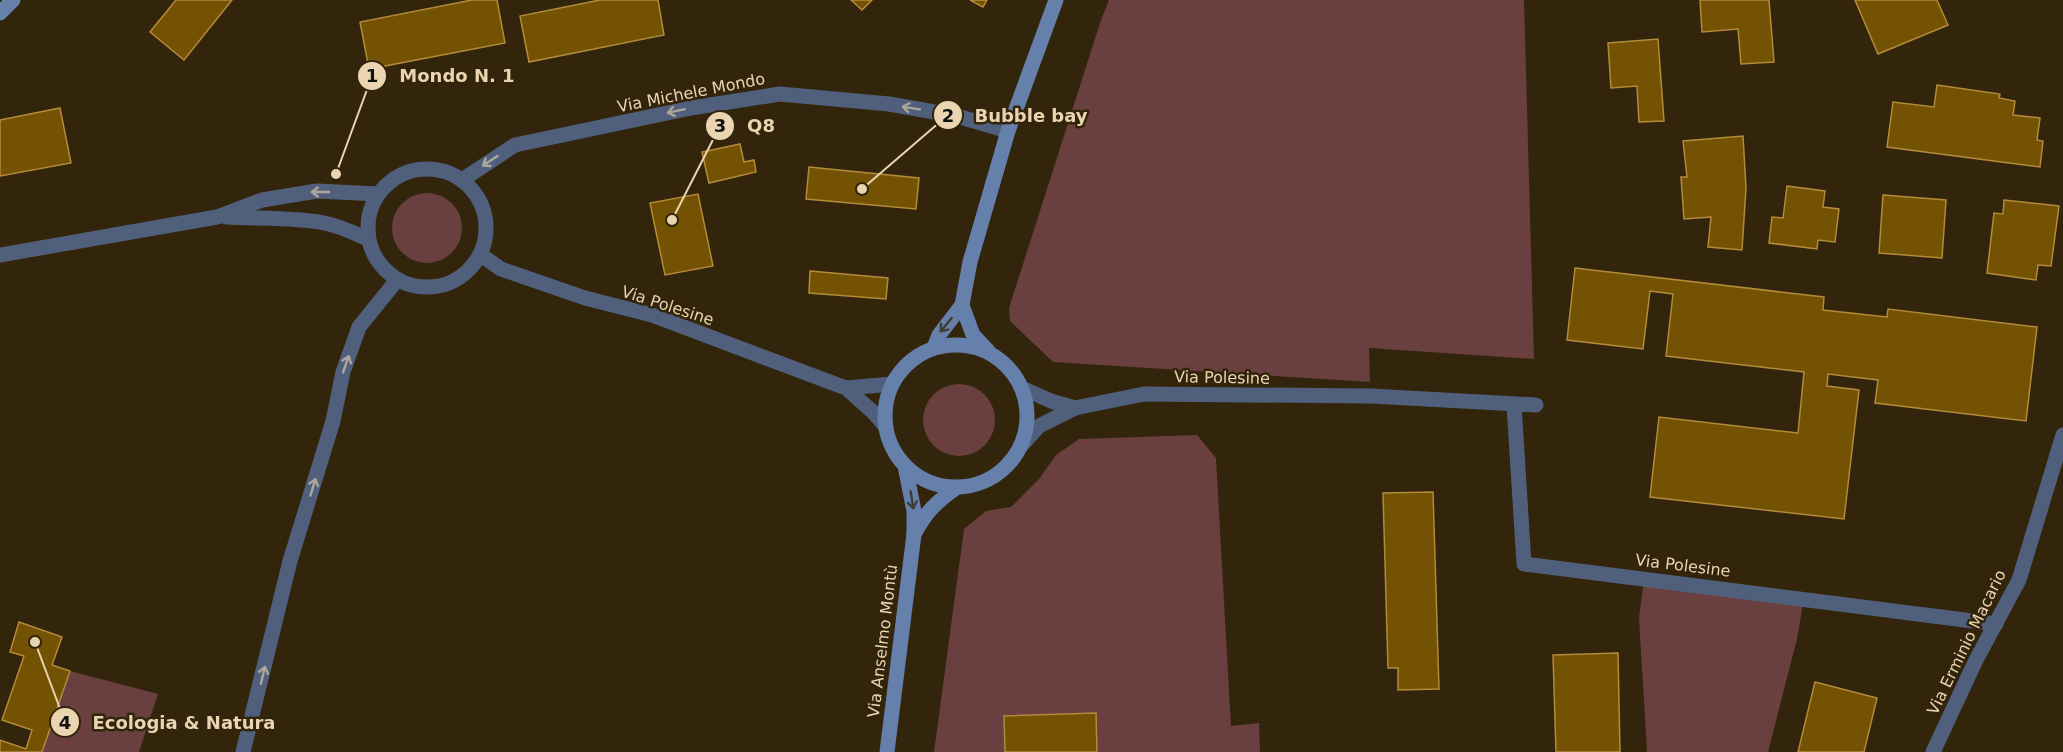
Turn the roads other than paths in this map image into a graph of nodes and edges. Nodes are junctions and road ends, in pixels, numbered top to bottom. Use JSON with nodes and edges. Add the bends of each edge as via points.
{"nodes":[{"id":1,"x":13,"y":0,"type":"edge"},
{"id":2,"x":1056,"y":0,"type":"edge"},
{"id":3,"x":0,"y":13,"type":"edge"},
{"id":4,"x":1008,"y":131,"type":"junction"},
{"id":5,"x":462,"y":180,"type":"junction"},
{"id":6,"x":378,"y":194,"type":"junction"},
{"id":7,"x":217,"y":217,"type":"junction"},
{"id":8,"x":368,"y":239,"type":"junction"},
{"id":9,"x":0,"y":255,"type":"edge"},
{"id":10,"x":481,"y":255,"type":"junction"},
{"id":11,"x":397,"y":280,"type":"junction"},
{"id":12,"x":962,"y":305,"type":"junction"},
{"id":13,"x":934,"y":348,"type":"junction"},
{"id":14,"x":988,"y":351,"type":"junction"},
{"id":15,"x":892,"y":384,"type":"junction"},
{"id":16,"x":846,"y":388,"type":"junction"},
{"id":17,"x":1022,"y":388,"type":"junction"},
{"id":18,"x":1514,"y":405,"type":"junction"},
{"id":19,"x":1536,"y":405,"type":"dead end"},
{"id":20,"x":1075,"y":408,"type":"junction"},
{"id":21,"x":886,"y":427,"type":"junction"},
{"id":22,"x":2062,"y":441,"type":"edge"},
{"id":23,"x":1021,"y":446,"type":"junction"},
{"id":24,"x":905,"y":466,"type":"junction"},
{"id":25,"x":956,"y":488,"type":"junction"},
{"id":26,"x":914,"y":534,"type":"junction"},
{"id":27,"x":1996,"y":624,"type":"junction"},
{"id":28,"x":243,"y":752,"type":"edge"},
{"id":29,"x":886,"y":752,"type":"edge"},
{"id":30,"x":1933,"y":752,"type":"edge"}],
"edges":[{"from":1,"to":3,"type":"street"},
{"from":2,"to":4,"type":"street"},
{"from":4,"to":5,"type":"street","name":"Via Michele Mondo","one_way":true,"via":[[912,108],[780,94],[691,108],[515,145]]},
{"from":4,"to":12,"type":"street","via":[[970,262]]},
{"from":5,"to":6,"type":"street","via":[[446,172],[417,170],[392,181]]},
{"from":5,"to":10,"type":"street","via":[[482,206],[486,223]]},
{"from":6,"to":7,"type":"street","one_way":true,"via":[[317,190],[262,200]]},
{"from":6,"to":8,"type":"street","via":[[371,208]]},
{"from":7,"to":8,"type":"street","via":[[325,223]]},
{"from":7,"to":9,"type":"street"},
{"from":8,"to":11,"type":"street","via":[[384,270]]},
{"from":10,"to":11,"type":"street","via":[[469,270],[444,285],[416,287]]},
{"from":10,"to":16,"type":"street","name":"Via Polesine","via":[[501,269],[585,298],[652,315]]},
{"from":28,"to":11,"type":"street","one_way":true,"via":[[290,561],[333,421],[343,372],[359,327]]},
{"from":12,"to":13,"type":"street","one_way":true},
{"from":12,"to":14,"type":"street","via":[[973,334]]},
{"from":13,"to":14,"type":"street","via":[[970,345]]},
{"from":13,"to":15,"type":"street","via":[[917,356]]},
{"from":14,"to":17,"type":"street","via":[[1014,373]]},
{"from":15,"to":16,"type":"street","name":"Via Polesine"},
{"from":15,"to":21,"type":"street","via":[[887,398]]},
{"from":16,"to":21,"type":"street","name":"Via Polesine"},
{"from":17,"to":20,"type":"street","name":"Via Polesine"},
{"from":17,"to":23,"type":"street","via":[[1028,408]]},
{"from":18,"to":19,"type":"street","name":"Via Polesine"},
{"from":18,"to":20,"type":"street","name":"Via Polesine","via":[[1371,396],[1144,394]]},
{"from":18,"to":27,"type":"street","name":"Via Polesine","via":[[1524,564]]},
{"from":20,"to":23,"type":"street","name":"Via Polesine","via":[[1039,426]]},
{"from":21,"to":24,"type":"street"},
{"from":22,"to":27,"type":"street","name":"Via Erminio Macario","via":[[2019,580]]},
{"from":23,"to":25,"type":"street","via":[[1001,472],[972,486]]},
{"from":24,"to":25,"type":"street","via":[[938,485]]},
{"from":24,"to":26,"type":"street","name":"Via Anselmo Montù","one_way":true,"via":[[914,511]]},
{"from":25,"to":26,"type":"street","name":"Via Anselmo Montù","via":[[936,502]]},
{"from":26,"to":29,"type":"street","name":"Via Anselmo Montù"},
{"from":27,"to":30,"type":"street","name":"Via Erminio Macario"}]}
